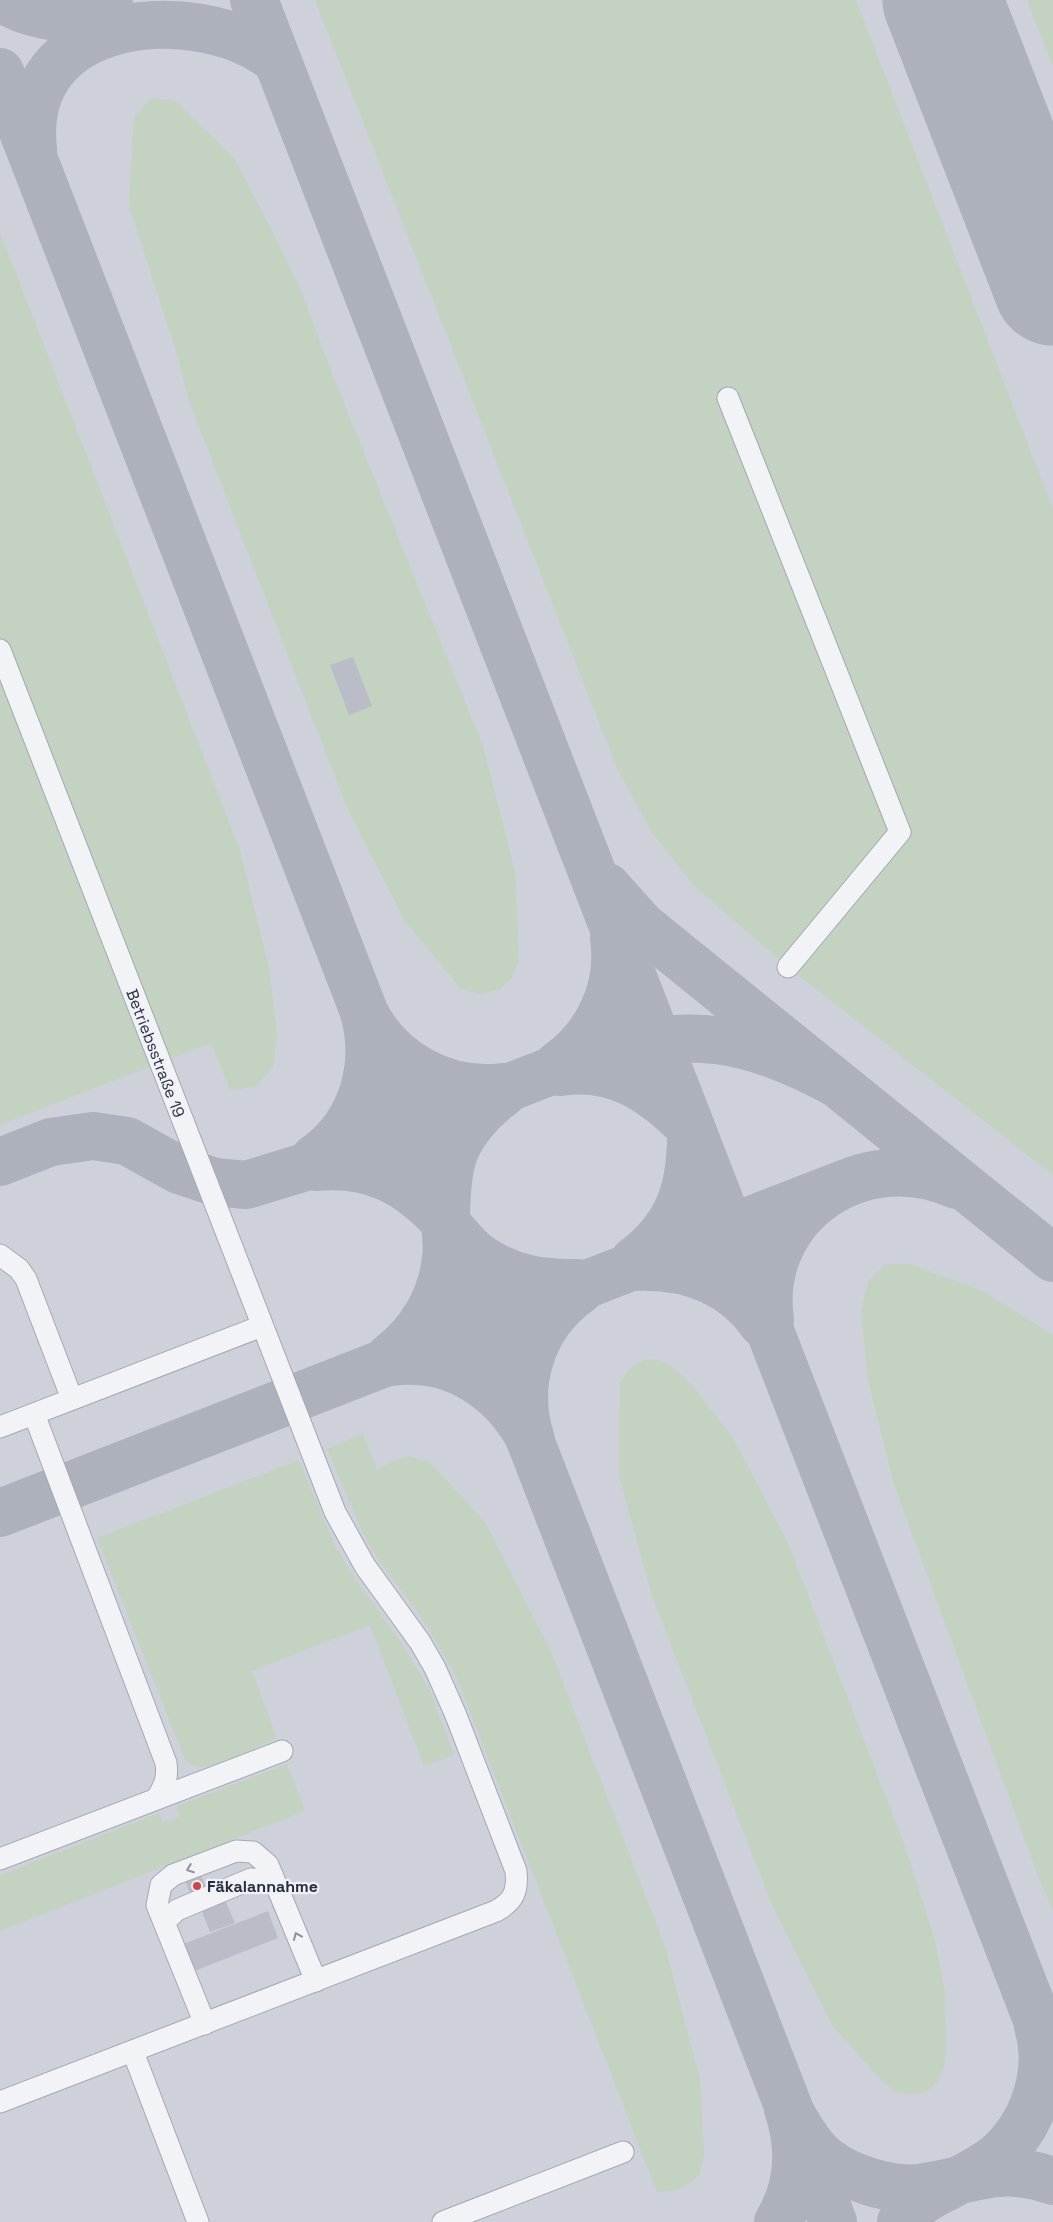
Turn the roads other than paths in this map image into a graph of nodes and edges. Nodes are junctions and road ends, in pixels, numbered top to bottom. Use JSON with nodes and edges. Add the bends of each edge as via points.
{"nodes":[{"id":1,"x":728,"y":398,"type":"dead end"},
{"id":2,"x":0,"y":650,"type":"edge"},
{"id":3,"x":788,"y":967,"type":"dead end"},
{"id":4,"x":0,"y":1255,"type":"edge"},
{"id":5,"x":262,"y":1326,"type":"junction"},
{"id":6,"x":72,"y":1399,"type":"junction"},
{"id":7,"x":34,"y":1414,"type":"junction"},
{"id":8,"x":0,"y":1427,"type":"edge"},
{"id":9,"x":282,"y":1751,"type":"dead end"},
{"id":10,"x":157,"y":1798,"type":"junction"},
{"id":11,"x":0,"y":1859,"type":"edge"},
{"id":12,"x":274,"y":1880,"type":"junction"},
{"id":13,"x":164,"y":1922,"type":"junction"},
{"id":14,"x":316,"y":1981,"type":"junction"},
{"id":15,"x":205,"y":2024,"type":"junction"},
{"id":16,"x":133,"y":2052,"type":"junction"},
{"id":17,"x":0,"y":2102,"type":"edge"},
{"id":18,"x":623,"y":2152,"type":"dead end"},
{"id":19,"x":198,"y":2222,"type":"edge"},
{"id":20,"x":443,"y":2222,"type":"edge"}],
"edges":[{"from":1,"to":3,"type":"lane","via":[[900,832]]},
{"from":2,"to":5,"type":"lane","name":"Betriebsstraße 19"},
{"from":4,"to":6,"type":"lane","via":[[19,1269],[26,1279]]},
{"from":5,"to":6,"type":"lane"},
{"from":5,"to":14,"type":"lane","name":"Betriebsstraße 19","via":[[349,1540],[435,1668],[455,1712],[516,1871],[518,1884],[510,1901],[496,1911]]},
{"from":6,"to":7,"type":"lane"},
{"from":7,"to":8,"type":"lane"},
{"from":7,"to":10,"type":"lane","via":[[166,1763],[165,1784]]},
{"from":9,"to":10,"type":"lane"},
{"from":10,"to":11,"type":"lane"},
{"from":12,"to":13,"type":"lane","via":[[252,1879],[177,1910]]},
{"from":12,"to":13,"type":"lane","one_way":true,"via":[[268,1865],[253,1852],[236,1851],[173,1875],[161,1885],[157,1905]]},
{"from":14,"to":12,"type":"lane","one_way":true},
{"from":13,"to":15,"type":"lane"},
{"from":14,"to":15,"type":"lane","name":"Betriebsstraße 19"},
{"from":15,"to":16,"type":"lane","name":"Betriebsstraße 19"},
{"from":16,"to":17,"type":"lane","name":"Betriebsstraße 19"},
{"from":16,"to":19,"type":"lane"},
{"from":18,"to":20,"type":"lane"}]}
